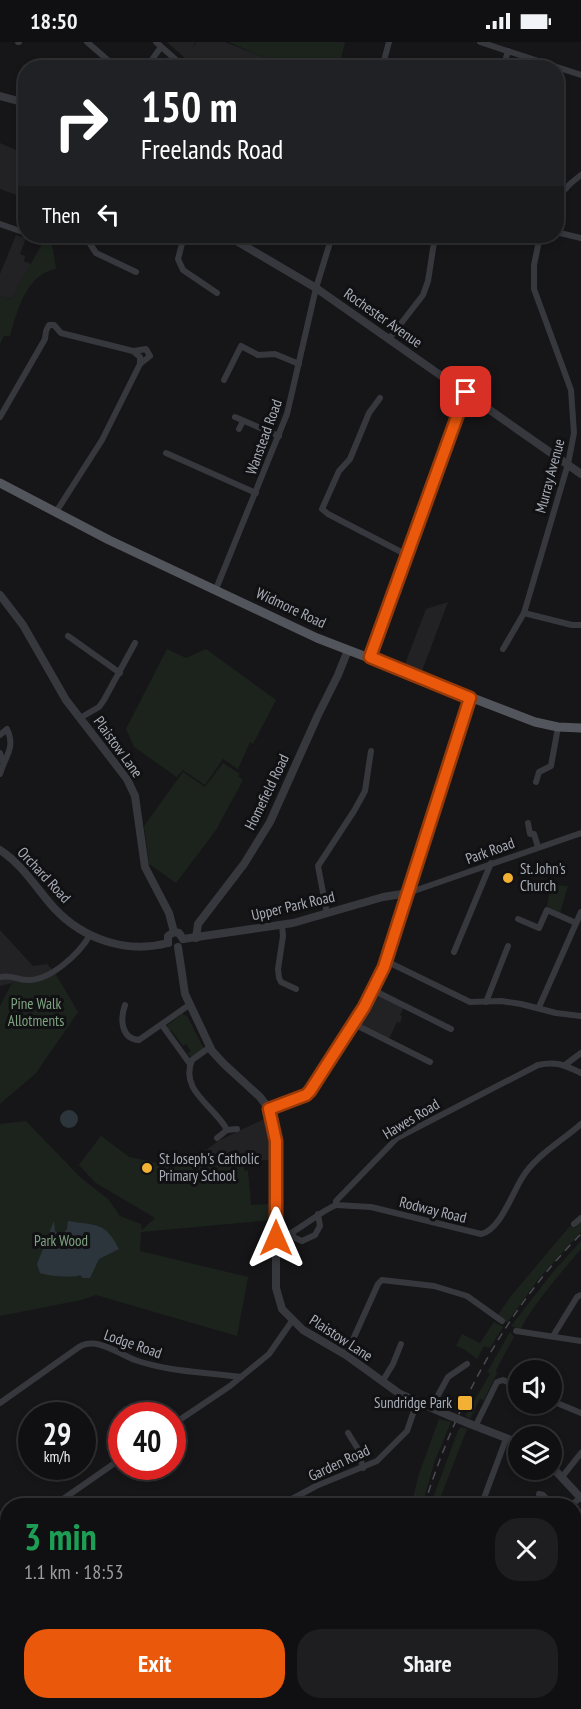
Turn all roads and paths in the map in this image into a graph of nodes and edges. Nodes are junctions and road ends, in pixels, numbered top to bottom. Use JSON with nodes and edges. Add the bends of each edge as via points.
{"nodes":[{"id":1,"x":87,"y":42,"type":"edge"},
{"id":2,"x":389,"y":42,"type":"edge"},
{"id":3,"x":480,"y":42,"type":"edge"},
{"id":4,"x":159,"y":44,"type":"edge"},
{"id":5,"x":508,"y":51,"type":"junction"},
{"id":6,"x":108,"y":60,"type":"edge"},
{"id":7,"x":150,"y":60,"type":"edge"},
{"id":8,"x":176,"y":60,"type":"edge"},
{"id":9,"x":384,"y":60,"type":"edge"},
{"id":10,"x":505,"y":60,"type":"edge"},
{"id":11,"x":535,"y":60,"type":"edge"},
{"id":12,"x":564,"y":69,"type":"edge"},
{"id":13,"x":581,"y":75,"type":"edge"},
{"id":14,"x":0,"y":96,"type":"edge"},
{"id":15,"x":18,"y":101,"type":"edge"},
{"id":16,"x":581,"y":176,"type":"edge"},
{"id":17,"x":564,"y":190,"type":"edge"},
{"id":18,"x":0,"y":224,"type":"edge"},
{"id":19,"x":18,"y":230,"type":"edge"},
{"id":20,"x":564,"y":234,"type":"edge"},
{"id":21,"x":581,"y":238,"type":"edge"},
{"id":22,"x":90,"y":243,"type":"edge"},
{"id":23,"x":182,"y":243,"type":"edge"},
{"id":24,"x":240,"y":243,"type":"edge"},
{"id":25,"x":330,"y":243,"type":"edge"},
{"id":26,"x":434,"y":243,"type":"edge"},
{"id":27,"x":539,"y":243,"type":"edge"},
{"id":28,"x":136,"y":272,"type":"dead end"},
{"id":29,"x":316,"y":288,"type":"junction"},
{"id":30,"x":217,"y":293,"type":"dead end"},
{"id":31,"x":389,"y":339,"type":"junction"},
{"id":32,"x":133,"y":351,"type":"junction"},
{"id":33,"x":140,"y":364,"type":"junction"},
{"id":34,"x":298,"y":364,"type":"junction"},
{"id":35,"x":224,"y":380,"type":"dead end"},
{"id":36,"x":466,"y":392,"type":"junction"},
{"id":37,"x":380,"y":398,"type":"dead end"},
{"id":38,"x":0,"y":417,"type":"edge"},
{"id":39,"x":235,"y":417,"type":"dead end"},
{"id":40,"x":243,"y":421,"type":"junction"},
{"id":41,"x":239,"y":429,"type":"dead end"},
{"id":42,"x":279,"y":436,"type":"junction"},
{"id":43,"x":166,"y":453,"type":"dead end"},
{"id":44,"x":568,"y":464,"type":"junction"},
{"id":45,"x":581,"y":474,"type":"edge"},
{"id":46,"x":0,"y":483,"type":"edge"},
{"id":47,"x":256,"y":493,"type":"junction"},
{"id":48,"x":56,"y":512,"type":"junction"},
{"id":49,"x":407,"y":555,"type":"junction"},
{"id":50,"x":216,"y":589,"type":"junction"},
{"id":51,"x":0,"y":595,"type":"edge"},
{"id":52,"x":524,"y":613,"type":"junction"},
{"id":53,"x":581,"y":625,"type":"edge"},
{"id":54,"x":68,"y":636,"type":"dead end"},
{"id":55,"x":135,"y":643,"type":"dead end"},
{"id":56,"x":503,"y":649,"type":"dead end"},
{"id":57,"x":348,"y":650,"type":"junction"},
{"id":58,"x":370,"y":657,"type":"junction"},
{"id":59,"x":120,"y":673,"type":"junction"},
{"id":60,"x":470,"y":698,"type":"junction"},
{"id":61,"x":80,"y":718,"type":"junction"},
{"id":62,"x":558,"y":726,"type":"junction"},
{"id":63,"x":581,"y":728,"type":"edge"},
{"id":64,"x":0,"y":735,"type":"edge"},
{"id":65,"x":371,"y":751,"type":"dead end"},
{"id":66,"x":0,"y":753,"type":"edge"},
{"id":67,"x":3,"y":762,"type":"junction"},
{"id":68,"x":0,"y":774,"type":"edge"},
{"id":69,"x":536,"y":782,"type":"dead end"},
{"id":70,"x":528,"y":824,"type":"dead end"},
{"id":71,"x":581,"y":833,"type":"edge"},
{"id":72,"x":538,"y":847,"type":"junction"},
{"id":73,"x":0,"y":850,"type":"edge"},
{"id":74,"x":491,"y":863,"type":"junction"},
{"id":75,"x":408,"y":893,"type":"junction"},
{"id":76,"x":581,"y":912,"type":"edge"},
{"id":77,"x":327,"y":914,"type":"junction"},
{"id":78,"x":518,"y":919,"type":"dead end"},
{"id":79,"x":576,"y":923,"type":"junction"},
{"id":80,"x":282,"y":925,"type":"junction"},
{"id":81,"x":174,"y":932,"type":"junction"},
{"id":82,"x":90,"y":935,"type":"junction"},
{"id":83,"x":196,"y":938,"type":"junction"},
{"id":84,"x":183,"y":939,"type":"junction"},
{"id":85,"x":168,"y":943,"type":"junction"},
{"id":86,"x":508,"y":946,"type":"dead end"},
{"id":87,"x":178,"y":947,"type":"junction"},
{"id":88,"x":454,"y":952,"type":"dead end"},
{"id":89,"x":386,"y":961,"type":"junction"},
{"id":90,"x":0,"y":977,"type":"edge"},
{"id":91,"x":296,"y":989,"type":"dead end"},
{"id":92,"x":373,"y":990,"type":"junction"},
{"id":93,"x":486,"y":1002,"type":"junction"},
{"id":94,"x":125,"y":1005,"type":"dead end"},
{"id":95,"x":189,"y":1005,"type":"junction"},
{"id":96,"x":539,"y":1007,"type":"junction"},
{"id":97,"x":581,"y":1016,"type":"edge"},
{"id":98,"x":354,"y":1024,"type":"junction"},
{"id":99,"x":162,"y":1025,"type":"junction"},
{"id":100,"x":451,"y":1029,"type":"dead end"},
{"id":101,"x":210,"y":1047,"type":"junction"},
{"id":102,"x":581,"y":1053,"type":"edge"},
{"id":103,"x":430,"y":1062,"type":"dead end"},
{"id":104,"x":190,"y":1064,"type":"junction"},
{"id":105,"x":565,"y":1065,"type":"junction"},
{"id":106,"x":581,"y":1073,"type":"edge"},
{"id":107,"x":269,"y":1109,"type":"junction"},
{"id":108,"x":581,"y":1124,"type":"edge"},
{"id":109,"x":237,"y":1129,"type":"dead end"},
{"id":110,"x":227,"y":1131,"type":"junction"},
{"id":111,"x":217,"y":1138,"type":"dead end"},
{"id":112,"x":336,"y":1205,"type":"junction"},
{"id":113,"x":318,"y":1214,"type":"junction"},
{"id":114,"x":581,"y":1218,"type":"edge"},
{"id":115,"x":574,"y":1224,"type":"dead end"},
{"id":116,"x":291,"y":1233,"type":"junction"},
{"id":117,"x":276,"y":1238,"type":"junction"},
{"id":118,"x":581,"y":1295,"type":"edge"},
{"id":119,"x":292,"y":1321,"type":"junction"},
{"id":120,"x":502,"y":1321,"type":"dead end"},
{"id":121,"x":516,"y":1331,"type":"dead end"},
{"id":122,"x":554,"y":1336,"type":"junction"},
{"id":123,"x":581,"y":1341,"type":"edge"},
{"id":124,"x":401,"y":1344,"type":"dead end"},
{"id":125,"x":346,"y":1355,"type":"junction"},
{"id":126,"x":467,"y":1364,"type":"dead end"},
{"id":127,"x":241,"y":1377,"type":"junction"},
{"id":128,"x":382,"y":1382,"type":"junction"},
{"id":129,"x":508,"y":1382,"type":"edge"},
{"id":130,"x":417,"y":1402,"type":"junction"},
{"id":131,"x":0,"y":1403,"type":"edge"},
{"id":132,"x":562,"y":1405,"type":"edge"},
{"id":133,"x":431,"y":1408,"type":"junction"},
{"id":134,"x":581,"y":1413,"type":"edge"},
{"id":135,"x":186,"y":1415,"type":"edge"},
{"id":136,"x":472,"y":1426,"type":"junction"},
{"id":137,"x":348,"y":1433,"type":"dead end"},
{"id":138,"x":506,"y":1439,"type":"joint"},
{"id":139,"x":581,"y":1453,"type":"edge"},
{"id":140,"x":108,"y":1468,"type":"edge"},
{"id":141,"x":363,"y":1468,"type":"junction"},
{"id":142,"x":562,"y":1478,"type":"joint"},
{"id":143,"x":539,"y":1494,"type":"dead end"},
{"id":144,"x":64,"y":1498,"type":"edge"},
{"id":145,"x":294,"y":1498,"type":"edge"},
{"id":146,"x":484,"y":1498,"type":"edge"},
{"id":147,"x":546,"y":1498,"type":"edge"},
{"id":148,"x":581,"y":1498,"type":"edge"}],
"edges":[{"from":1,"to":6,"type":"street"},
{"from":2,"to":9,"type":"street"},
{"from":3,"to":5,"type":"street"},
{"from":4,"to":7,"type":"street"},
{"from":4,"to":8,"type":"street"},
{"from":5,"to":10,"type":"street"},
{"from":5,"to":11,"type":"street"},
{"from":12,"to":13,"type":"street"},
{"from":14,"to":15,"type":"street"},
{"from":16,"to":17,"type":"street"},
{"from":18,"to":19,"type":"street"},
{"from":20,"to":21,"type":"street"},
{"from":22,"to":28,"type":"street","via":[[96,253]]},
{"from":23,"to":30,"type":"street","via":[[178,259],[183,270]]},
{"from":24,"to":29,"type":"street","name":"Rochester Avenue"},
{"from":25,"to":29,"type":"street","name":"Wanstead Road"},
{"from":26,"to":31,"type":"street","via":[[423,296]]},
{"from":27,"to":44,"type":"street","name":"Murray Avenue","via":[[534,289],[571,390],[574,433]]},
{"from":29,"to":31,"type":"street","name":"Rochester Avenue"},
{"from":29,"to":34,"type":"street","name":"Wanstead Road"},
{"from":31,"to":36,"type":"street","name":"Rochester Avenue"},
{"from":32,"to":33,"type":"street","via":[[140,357]]},
{"from":32,"to":33,"type":"street","via":[[149,351],[150,356]]},
{"from":32,"to":38,"type":"street","via":[[52,334],[29,364]]},
{"from":33,"to":48,"type":"street","via":[[102,440]]},
{"from":34,"to":35,"type":"street","via":[[275,354],[258,355],[241,346]]},
{"from":34,"to":42,"type":"street","name":"Wanstead Road"},
{"from":36,"to":44,"type":"street","name":"Rochester Avenue"},
{"from":36,"to":49,"type":"street"},
{"from":37,"to":49,"type":"street","via":[[322,508]]},
{"from":39,"to":40,"type":"street"},
{"from":40,"to":41,"type":"street"},
{"from":40,"to":42,"type":"street"},
{"from":42,"to":47,"type":"street","name":"Wanstead Road"},
{"from":43,"to":47,"type":"street"},
{"from":44,"to":45,"type":"street","name":"Rochester Avenue"},
{"from":44,"to":52,"type":"street","name":"Murray Avenue"},
{"from":46,"to":48,"type":"main road","name":"Widmore Road"},
{"from":47,"to":50,"type":"street","name":"Wanstead Road"},
{"from":48,"to":50,"type":"main road","name":"Widmore Road"},
{"from":49,"to":58,"type":"street"},
{"from":50,"to":57,"type":"main road","name":"Widmore Road"},
{"from":51,"to":61,"type":"street","name":"Plaistow Lane"},
{"from":52,"to":53,"type":"street"},
{"from":52,"to":56,"type":"street","name":"Murray Avenue"},
{"from":54,"to":59,"type":"street"},
{"from":55,"to":59,"type":"street"},
{"from":57,"to":58,"type":"main road","name":"Widmore Road"},
{"from":57,"to":83,"type":"street","name":"Homefield Road","via":[[270,822],[198,924]]},
{"from":58,"to":60,"type":"main road","name":"Widmore Road"},
{"from":59,"to":61,"type":"street","via":[[99,707]]},
{"from":60,"to":62,"type":"main road","name":"Widmore Road","via":[[535,722]]},
{"from":60,"to":75,"type":"street"},
{"from":61,"to":81,"type":"street","name":"Plaistow Lane","via":[[132,787],[145,867],[169,913]]},
{"from":62,"to":63,"type":"main road","name":"Widmore Road"},
{"from":62,"to":69,"type":"street","via":[[551,766],[539,772]]},
{"from":64,"to":67,"type":"street","via":[[7,729],[11,738],[11,750]]},
{"from":65,"to":77,"type":"street","via":[[365,791],[318,866]]},
{"from":66,"to":67,"type":"street"},
{"from":67,"to":68,"type":"street"},
{"from":70,"to":72,"type":"street"},
{"from":71,"to":72,"type":"street","name":"Park Road"},
{"from":72,"to":74,"type":"street","name":"Park Road"},
{"from":73,"to":82,"type":"street","name":"Orchard Road","via":[[21,867],[53,907]]},
{"from":74,"to":75,"type":"street","name":"Park Road"},
{"from":74,"to":88,"type":"street"},
{"from":75,"to":77,"type":"street","name":"Upper Park Road"},
{"from":75,"to":89,"type":"street"},
{"from":76,"to":79,"type":"street"},
{"from":77,"to":80,"type":"street","name":"Upper Park Road"},
{"from":78,"to":79,"type":"street","via":[[539,928],[547,910]]},
{"from":79,"to":96,"type":"street"},
{"from":80,"to":83,"type":"street","name":"Upper Park Road"},
{"from":80,"to":91,"type":"street","via":[[279,978]]},
{"from":81,"to":84,"type":"street"},
{"from":81,"to":85,"type":"street","via":[[168,936]]},
{"from":82,"to":85,"type":"street","name":"Orchard Road","via":[[129,946]]},
{"from":82,"to":90,"type":"street","via":[[55,972],[31,980]]},
{"from":83,"to":84,"type":"street","name":"Upper Park Road"},
{"from":84,"to":87,"type":"street"},
{"from":85,"to":87,"type":"street"},
{"from":86,"to":93,"type":"street"},
{"from":87,"to":95,"type":"street","name":"Plaistow Lane"},
{"from":89,"to":92,"type":"street"},
{"from":89,"to":93,"type":"street","via":[[470,1002]]},
{"from":92,"to":98,"type":"street"},
{"from":92,"to":100,"type":"street"},
{"from":93,"to":96,"type":"street"},
{"from":94,"to":99,"type":"street","via":[[121,1018],[124,1031],[134,1040]]},
{"from":95,"to":99,"type":"street"},
{"from":95,"to":101,"type":"street","name":"Plaistow Lane"},
{"from":96,"to":97,"type":"street"},
{"from":98,"to":103,"type":"street"},
{"from":98,"to":107,"type":"street","via":[[306,1095]]},
{"from":99,"to":104,"type":"street"},
{"from":101,"to":104,"type":"street"},
{"from":101,"to":107,"type":"street","name":"Plaistow Lane"},
{"from":102,"to":105,"type":"street"},
{"from":104,"to":110,"type":"street","via":[[188,1076],[193,1090]]},
{"from":105,"to":106,"type":"street","name":"Hawes Road"},
{"from":105,"to":112,"type":"street","name":"Hawes Road","via":[[538,1065],[397,1138]]},
{"from":107,"to":117,"type":"street","name":"Plaistow Lane","via":[[276,1141]]},
{"from":108,"to":112,"type":"street","name":"Rodway Road","via":[[529,1169],[495,1226],[486,1233],[371,1206]]},
{"from":109,"to":110,"type":"street"},
{"from":110,"to":111,"type":"street"},
{"from":112,"to":113,"type":"street","name":"Hawes Road"},
{"from":113,"to":116,"type":"street","name":"Hawes Road"},
{"from":113,"to":116,"type":"street","via":[[320,1226],[315,1235],[302,1241]]},
{"from":114,"to":115,"type":"street"},
{"from":116,"to":117,"type":"street","name":"Hawes Road"},
{"from":117,"to":119,"type":"street","name":"Plaistow Lane","via":[[278,1300]]},
{"from":118,"to":122,"type":"street"},
{"from":119,"to":125,"type":"street","name":"Plaistow Lane"},
{"from":119,"to":127,"type":"street","via":[[269,1354]]},
{"from":120,"to":125,"type":"street","via":[[459,1293],[382,1280]]},
{"from":121,"to":122,"type":"street"},
{"from":122,"to":123,"type":"street"},
{"from":124,"to":128,"type":"street"},
{"from":125,"to":128,"type":"street","name":"Plaistow Lane"},
{"from":126,"to":133,"type":"street","via":[[448,1377]]},
{"from":127,"to":131,"type":"street","name":"Lodge Road","via":[[155,1366],[88,1342]]},
{"from":127,"to":135,"type":"street"},
{"from":128,"to":130,"type":"street","name":"Plaistow Lane"},
{"from":129,"to":136,"type":"street","via":[[497,1382]]},
{"from":130,"to":133,"type":"street","name":"Plaistow Lane"},
{"from":130,"to":141,"type":"street","name":"Garden Road","via":[[406,1431],[377,1461]]},
{"from":132,"to":134,"type":"street"},
{"from":133,"to":136,"type":"street","name":"Plaistow Lane","bridge":true},
{"from":136,"to":138,"type":"street","name":"Plaistow Lane"},
{"from":137,"to":141,"type":"street"},
{"from":138,"to":146,"type":"street"},
{"from":139,"to":142,"type":"street"},
{"from":140,"to":144,"type":"street"},
{"from":141,"to":145,"type":"street","name":"Garden Road"},
{"from":142,"to":148,"type":"street"},
{"from":143,"to":147,"type":"street"}]}
